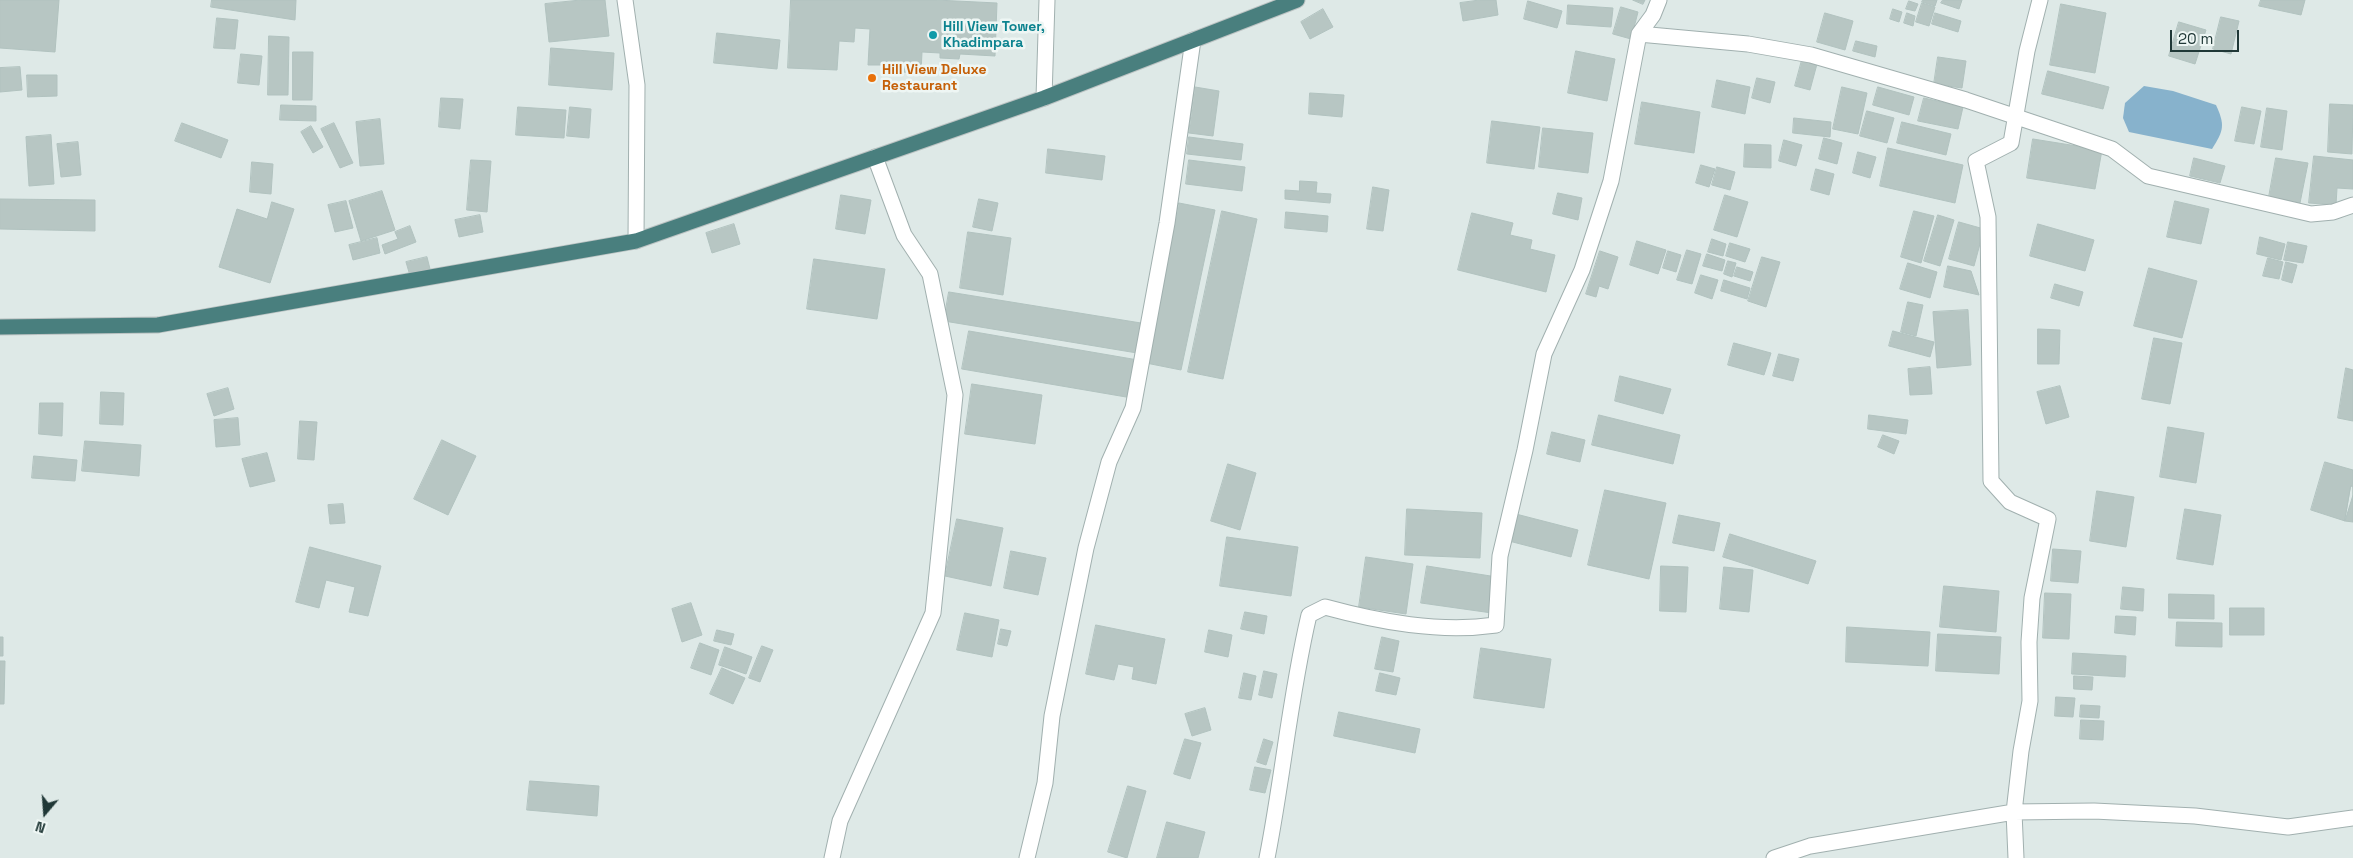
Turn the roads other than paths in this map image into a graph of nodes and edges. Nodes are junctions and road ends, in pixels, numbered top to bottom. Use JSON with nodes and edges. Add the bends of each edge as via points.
{"nodes":[{"id":1,"x":625,"y":0,"type":"edge"},
{"id":2,"x":1047,"y":0,"type":"edge"},
{"id":3,"x":1297,"y":0,"type":"edge"},
{"id":4,"x":1659,"y":0,"type":"edge"},
{"id":5,"x":2040,"y":0,"type":"edge"},
{"id":6,"x":1639,"y":34,"type":"junction"},
{"id":7,"x":1193,"y":40,"type":"junction"},
{"id":8,"x":1044,"y":98,"type":"junction"},
{"id":9,"x":2015,"y":118,"type":"junction"},
{"id":10,"x":875,"y":157,"type":"junction"},
{"id":11,"x":2353,"y":205,"type":"edge"},
{"id":12,"x":636,"y":240,"type":"junction"},
{"id":13,"x":0,"y":327,"type":"edge"},
{"id":14,"x":2014,"y":812,"type":"junction"},
{"id":15,"x":2353,"y":818,"type":"edge"},
{"id":16,"x":832,"y":858,"type":"edge"},
{"id":17,"x":1027,"y":858,"type":"edge"},
{"id":18,"x":1268,"y":858,"type":"edge"},
{"id":19,"x":1774,"y":858,"type":"edge"},
{"id":20,"x":2016,"y":858,"type":"edge"}],
"edges":[{"from":1,"to":12,"type":"street","via":[[636,85]]},
{"from":2,"to":8,"type":"street"},
{"from":3,"to":7,"type":"highway"},
{"from":4,"to":6,"type":"street"},
{"from":5,"to":9,"type":"street"},
{"from":6,"to":9,"type":"street","via":[[1748,44],[1811,55],[1934,90]]},
{"from":6,"to":18,"type":"street","via":[[1612,181],[1582,270],[1544,354],[1500,556],[1496,625],[1468,629],[1376,621],[1325,607],[1309,615],[1289,710]]},
{"from":7,"to":8,"type":"highway"},
{"from":7,"to":17,"type":"street","via":[[1167,223],[1133,408],[1109,462],[1086,548],[1052,716],[1045,782]]},
{"from":8,"to":10,"type":"highway"},
{"from":9,"to":11,"type":"street","via":[[2112,149],[2148,176],[2310,214],[2333,212]]},
{"from":9,"to":14,"type":"street","via":[[2011,143],[1976,161],[1988,216],[1991,481],[2010,502],[2048,519],[2032,598],[2030,700]]},
{"from":10,"to":12,"type":"highway"},
{"from":10,"to":16,"type":"street","via":[[904,235],[930,274],[955,395],[933,613],[840,821]]},
{"from":12,"to":13,"type":"highway","via":[[158,325]]},
{"from":14,"to":15,"type":"street","via":[[2094,811],[2195,816],[2288,827]]},
{"from":14,"to":19,"type":"street","via":[[1810,846]]},
{"from":14,"to":20,"type":"street"}]}
